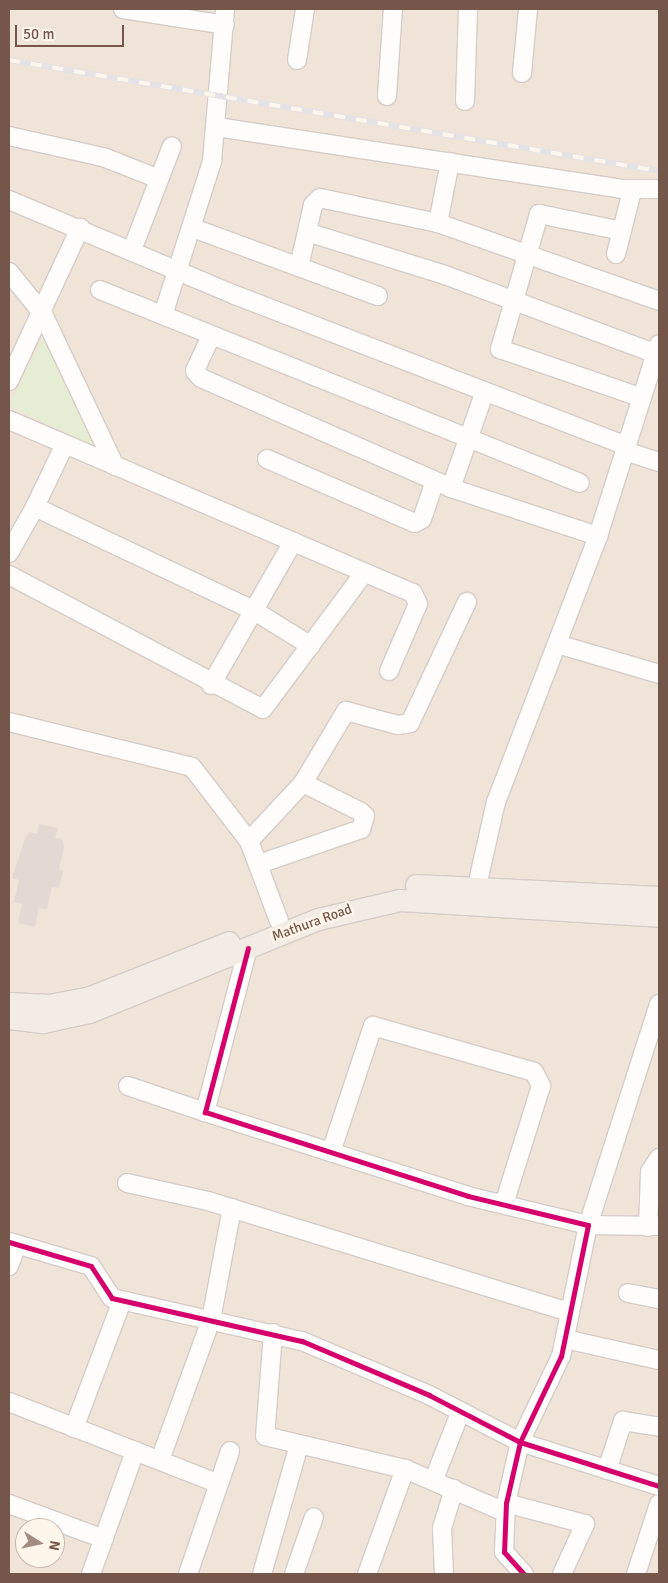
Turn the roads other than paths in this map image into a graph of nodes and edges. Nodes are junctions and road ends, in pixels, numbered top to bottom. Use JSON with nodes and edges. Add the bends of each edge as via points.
{"nodes":[{"id":1,"x":123,"y":9,"type":"edge"},
{"id":2,"x":305,"y":9,"type":"edge"},
{"id":3,"x":393,"y":9,"type":"edge"},
{"id":4,"x":468,"y":9,"type":"edge"},
{"id":5,"x":528,"y":9,"type":"edge"},
{"id":6,"x":148,"y":11,"type":"edge"},
{"id":7,"x":225,"y":17,"type":"edge"},
{"id":8,"x":297,"y":60,"type":"dead end"},
{"id":9,"x":522,"y":73,"type":"dead end"},
{"id":10,"x":387,"y":96,"type":"dead end"},
{"id":11,"x":465,"y":101,"type":"dead end"},
{"id":12,"x":216,"y":127,"type":"junction"},
{"id":13,"x":9,"y":136,"type":"edge"},
{"id":14,"x":172,"y":146,"type":"dead end"},
{"id":15,"x":450,"y":162,"type":"junction"},
{"id":16,"x":159,"y":179,"type":"junction"},
{"id":17,"x":659,"y":189,"type":"edge"},
{"id":18,"x":632,"y":190,"type":"junction"},
{"id":19,"x":9,"y":200,"type":"edge"},
{"id":20,"x":438,"y":223,"type":"junction"},
{"id":21,"x":80,"y":228,"type":"junction"},
{"id":22,"x":193,"y":228,"type":"junction"},
{"id":23,"x":622,"y":231,"type":"junction"},
{"id":24,"x":307,"y":232,"type":"junction"},
{"id":25,"x":132,"y":250,"type":"junction"},
{"id":26,"x":616,"y":254,"type":"dead end"},
{"id":27,"x":528,"y":255,"type":"junction"},
{"id":28,"x":299,"y":267,"type":"junction"},
{"id":29,"x":179,"y":269,"type":"junction"},
{"id":30,"x":9,"y":272,"type":"edge"},
{"id":31,"x":100,"y":290,"type":"dead end"},
{"id":32,"x":378,"y":296,"type":"dead end"},
{"id":33,"x":659,"y":301,"type":"edge"},
{"id":34,"x":514,"y":303,"type":"junction"},
{"id":35,"x":43,"y":314,"type":"junction"},
{"id":36,"x":163,"y":316,"type":"junction"},
{"id":37,"x":211,"y":336,"type":"junction"},
{"id":38,"x":657,"y":359,"type":"edge"},
{"id":39,"x":9,"y":381,"type":"edge"},
{"id":40,"x":484,"y":394,"type":"junction"},
{"id":41,"x":642,"y":398,"type":"junction"},
{"id":42,"x":9,"y":420,"type":"edge"},
{"id":43,"x":467,"y":439,"type":"junction"},
{"id":44,"x":65,"y":444,"type":"junction"},
{"id":45,"x":626,"y":449,"type":"junction"},
{"id":46,"x":267,"y":459,"type":"dead end"},
{"id":47,"x":659,"y":462,"type":"edge"},
{"id":48,"x":115,"y":466,"type":"junction"},
{"id":49,"x":580,"y":483,"type":"dead end"},
{"id":50,"x":443,"y":484,"type":"junction"},
{"id":51,"x":35,"y":507,"type":"junction"},
{"id":52,"x":598,"y":536,"type":"junction"},
{"id":53,"x":293,"y":542,"type":"junction"},
{"id":54,"x":9,"y":553,"type":"edge"},
{"id":55,"x":364,"y":573,"type":"junction"},
{"id":56,"x":9,"y":576,"type":"edge"},
{"id":57,"x":467,"y":602,"type":"dead end"},
{"id":58,"x":253,"y":610,"type":"junction"},
{"id":59,"x":557,"y":644,"type":"junction"},
{"id":60,"x":311,"y":646,"type":"junction"},
{"id":61,"x":389,"y":671,"type":"dead end"},
{"id":62,"x":659,"y":674,"type":"edge"},
{"id":63,"x":211,"y":685,"type":"junction"},
{"id":64,"x":9,"y":722,"type":"edge"},
{"id":65,"x":303,"y":783,"type":"junction"},
{"id":66,"x":250,"y":841,"type":"junction"},
{"id":67,"x":259,"y":864,"type":"junction"},
{"id":68,"x":477,"y":886,"type":"junction"},
{"id":69,"x":659,"y":897,"type":"edge"},
{"id":70,"x":659,"y":916,"type":"edge"},
{"id":71,"x":279,"y":921,"type":"junction"},
{"id":72,"x":248,"y":948,"type":"junction"},
{"id":73,"x":9,"y":1003,"type":"edge"},
{"id":74,"x":659,"y":1004,"type":"edge"},
{"id":75,"x":9,"y":1018,"type":"edge"},
{"id":76,"x":655,"y":1035,"type":"edge"},
{"id":77,"x":128,"y":1086,"type":"dead end"},
{"id":78,"x":205,"y":1112,"type":"junction"},
{"id":79,"x":331,"y":1152,"type":"junction"},
{"id":80,"x":659,"y":1158,"type":"edge"},
{"id":81,"x":127,"y":1183,"type":"dead end"},
{"id":82,"x":504,"y":1204,"type":"junction"},
{"id":83,"x":232,"y":1208,"type":"junction"},
{"id":84,"x":588,"y":1225,"type":"junction"},
{"id":85,"x":654,"y":1227,"type":"edge"},
{"id":86,"x":13,"y":1243,"type":"edge"},
{"id":87,"x":9,"y":1266,"type":"edge"},
{"id":88,"x":628,"y":1293,"type":"dead end"},
{"id":89,"x":659,"y":1299,"type":"edge"},
{"id":90,"x":122,"y":1301,"type":"junction"},
{"id":91,"x":568,"y":1312,"type":"junction"},
{"id":92,"x":211,"y":1320,"type":"junction"},
{"id":93,"x":273,"y":1332,"type":"junction"},
{"id":94,"x":565,"y":1339,"type":"junction"},
{"id":95,"x":659,"y":1360,"type":"edge"},
{"id":96,"x":9,"y":1402,"type":"edge"},
{"id":97,"x":460,"y":1413,"type":"junction"},
{"id":98,"x":659,"y":1427,"type":"edge"},
{"id":99,"x":74,"y":1428,"type":"junction"},
{"id":100,"x":520,"y":1442,"type":"junction"},
{"id":101,"x":299,"y":1445,"type":"junction"},
{"id":102,"x":135,"y":1451,"type":"junction"},
{"id":103,"x":230,"y":1451,"type":"dead end"},
{"id":104,"x":160,"y":1460,"type":"junction"},
{"id":105,"x":405,"y":1469,"type":"junction"},
{"id":106,"x":607,"y":1470,"type":"junction"},
{"id":107,"x":434,"y":1480,"type":"junction"},
{"id":108,"x":219,"y":1484,"type":"junction"},
{"id":109,"x":659,"y":1486,"type":"edge"},
{"id":110,"x":454,"y":1489,"type":"junction"},
{"id":111,"x":9,"y":1504,"type":"edge"},
{"id":112,"x":659,"y":1504,"type":"edge"},
{"id":113,"x":505,"y":1507,"type":"junction"},
{"id":114,"x":314,"y":1517,"type":"dead end"},
{"id":115,"x":104,"y":1539,"type":"junction"},
{"id":116,"x":91,"y":1574,"type":"edge"},
{"id":117,"x":188,"y":1574,"type":"edge"},
{"id":118,"x":262,"y":1574,"type":"edge"},
{"id":119,"x":294,"y":1574,"type":"edge"},
{"id":120,"x":367,"y":1574,"type":"edge"},
{"id":121,"x":444,"y":1574,"type":"edge"},
{"id":122,"x":524,"y":1574,"type":"edge"},
{"id":123,"x":562,"y":1574,"type":"edge"},
{"id":124,"x":636,"y":1574,"type":"edge"}],
"edges":[{"from":1,"to":6,"type":"street"},
{"from":2,"to":8,"type":"street"},
{"from":3,"to":10,"type":"street"},
{"from":4,"to":11,"type":"street"},
{"from":5,"to":9,"type":"street"},
{"from":6,"to":7,"type":"street"},
{"from":7,"to":12,"type":"street"},
{"from":12,"to":15,"type":"street"},
{"from":12,"to":22,"type":"street"},
{"from":13,"to":16,"type":"street","via":[[103,156]]},
{"from":14,"to":16,"type":"street"},
{"from":15,"to":18,"type":"street"},
{"from":15,"to":20,"type":"street"},
{"from":16,"to":25,"type":"street"},
{"from":17,"to":18,"type":"street"},
{"from":18,"to":23,"type":"street"},
{"from":19,"to":21,"type":"street"},
{"from":20,"to":24,"type":"street","via":[[320,198],[313,205]]},
{"from":20,"to":27,"type":"street"},
{"from":21,"to":25,"type":"street"},
{"from":21,"to":35,"type":"street"},
{"from":22,"to":28,"type":"street"},
{"from":22,"to":29,"type":"street"},
{"from":23,"to":26,"type":"street"},
{"from":23,"to":27,"type":"street","via":[[539,214]]},
{"from":24,"to":28,"type":"street"},
{"from":24,"to":34,"type":"street","via":[[445,275]]},
{"from":25,"to":29,"type":"street"},
{"from":27,"to":33,"type":"street"},
{"from":27,"to":34,"type":"street"},
{"from":28,"to":32,"type":"street"},
{"from":29,"to":36,"type":"street"},
{"from":29,"to":40,"type":"street"},
{"from":30,"to":35,"type":"street"},
{"from":31,"to":36,"type":"street"},
{"from":34,"to":38,"type":"street"},
{"from":34,"to":41,"type":"street","via":[[500,349]]},
{"from":35,"to":39,"type":"street"},
{"from":35,"to":48,"type":"street"},
{"from":36,"to":37,"type":"street"},
{"from":37,"to":43,"type":"street"},
{"from":37,"to":50,"type":"street","via":[[195,371],[201,378]]},
{"from":38,"to":41,"type":"street"},
{"from":40,"to":43,"type":"street"},
{"from":40,"to":45,"type":"street"},
{"from":41,"to":45,"type":"street"},
{"from":42,"to":44,"type":"street"},
{"from":43,"to":49,"type":"street"},
{"from":43,"to":50,"type":"street"},
{"from":44,"to":48,"type":"street"},
{"from":44,"to":51,"type":"street"},
{"from":45,"to":47,"type":"street"},
{"from":45,"to":52,"type":"street"},
{"from":46,"to":50,"type":"street","via":[[415,523],[422,519]]},
{"from":48,"to":53,"type":"street"},
{"from":50,"to":52,"type":"street"},
{"from":51,"to":54,"type":"street"},
{"from":51,"to":58,"type":"street"},
{"from":52,"to":59,"type":"street"},
{"from":53,"to":55,"type":"street"},
{"from":53,"to":58,"type":"street"},
{"from":55,"to":60,"type":"street"},
{"from":55,"to":61,"type":"street","via":[[418,598]]},
{"from":56,"to":63,"type":"street"},
{"from":57,"to":65,"type":"street","via":[[410,723],[398,725],[346,711]]},
{"from":58,"to":60,"type":"street"},
{"from":58,"to":63,"type":"street"},
{"from":59,"to":62,"type":"street"},
{"from":59,"to":68,"type":"street","via":[[486,832]]},
{"from":60,"to":63,"type":"street","via":[[268,707],[257,707]]},
{"from":64,"to":66,"type":"street","via":[[192,767]]},
{"from":65,"to":66,"type":"street"},
{"from":65,"to":67,"type":"street","via":[[361,812],[365,816],[361,829]]},
{"from":66,"to":67,"type":"street"},
{"from":67,"to":71,"type":"street"},
{"from":68,"to":69,"type":"main road","name":"Mathura Road"},
{"from":68,"to":71,"type":"main road","name":"Mathura Road","via":[[412,885],[357,895]]},
{"from":70,"to":72,"type":"main road","name":"Mathura Road","via":[[400,900],[318,919]]},
{"from":71,"to":73,"type":"main road","name":"Mathura Road","via":[[90,997],[49,1005]]},
{"from":72,"to":75,"type":"main road","name":"Mathura Road","via":[[90,1012],[43,1022]]},
{"from":72,"to":78,"type":"street"},
{"from":74,"to":76,"type":"street"},
{"from":76,"to":84,"type":"street"},
{"from":77,"to":78,"type":"street"},
{"from":78,"to":79,"type":"street"},
{"from":79,"to":82,"type":"street"},
{"from":79,"to":82,"type":"street","via":[[373,1026],[534,1072],[541,1086]]},
{"from":80,"to":85,"type":"street","via":[[650,1172]]},
{"from":81,"to":83,"type":"street"},
{"from":82,"to":84,"type":"street"},
{"from":83,"to":91,"type":"street"},
{"from":83,"to":92,"type":"street"},
{"from":84,"to":85,"type":"street"},
{"from":84,"to":91,"type":"street"},
{"from":86,"to":87,"type":"street"},
{"from":86,"to":90,"type":"street","via":[[91,1266],[106,1292]]},
{"from":88,"to":89,"type":"street"},
{"from":90,"to":92,"type":"street"},
{"from":90,"to":99,"type":"street"},
{"from":91,"to":94,"type":"street"},
{"from":92,"to":93,"type":"street"},
{"from":92,"to":104,"type":"street"},
{"from":93,"to":97,"type":"street","via":[[420,1391]]},
{"from":93,"to":101,"type":"street","via":[[264,1434]]},
{"from":94,"to":95,"type":"street"},
{"from":94,"to":100,"type":"street","via":[[556,1374]]},
{"from":96,"to":99,"type":"street"},
{"from":97,"to":100,"type":"street"},
{"from":97,"to":107,"type":"street"},
{"from":98,"to":106,"type":"street","via":[[623,1421]]},
{"from":99,"to":102,"type":"street"},
{"from":100,"to":106,"type":"street"},
{"from":100,"to":113,"type":"street"},
{"from":101,"to":105,"type":"street"},
{"from":101,"to":118,"type":"street"},
{"from":102,"to":104,"type":"street"},
{"from":102,"to":115,"type":"street"},
{"from":103,"to":108,"type":"street"},
{"from":104,"to":108,"type":"street"},
{"from":105,"to":107,"type":"street"},
{"from":105,"to":120,"type":"street"},
{"from":106,"to":109,"type":"street"},
{"from":107,"to":110,"type":"street"},
{"from":108,"to":117,"type":"street"},
{"from":110,"to":113,"type":"street"},
{"from":110,"to":121,"type":"street","via":[[442,1528]]},
{"from":111,"to":115,"type":"street"},
{"from":112,"to":124,"type":"street"},
{"from":113,"to":122,"type":"street","via":[[504,1552]]},
{"from":113,"to":123,"type":"street","via":[[585,1524]]},
{"from":114,"to":119,"type":"street"},
{"from":115,"to":116,"type":"street"}]}
